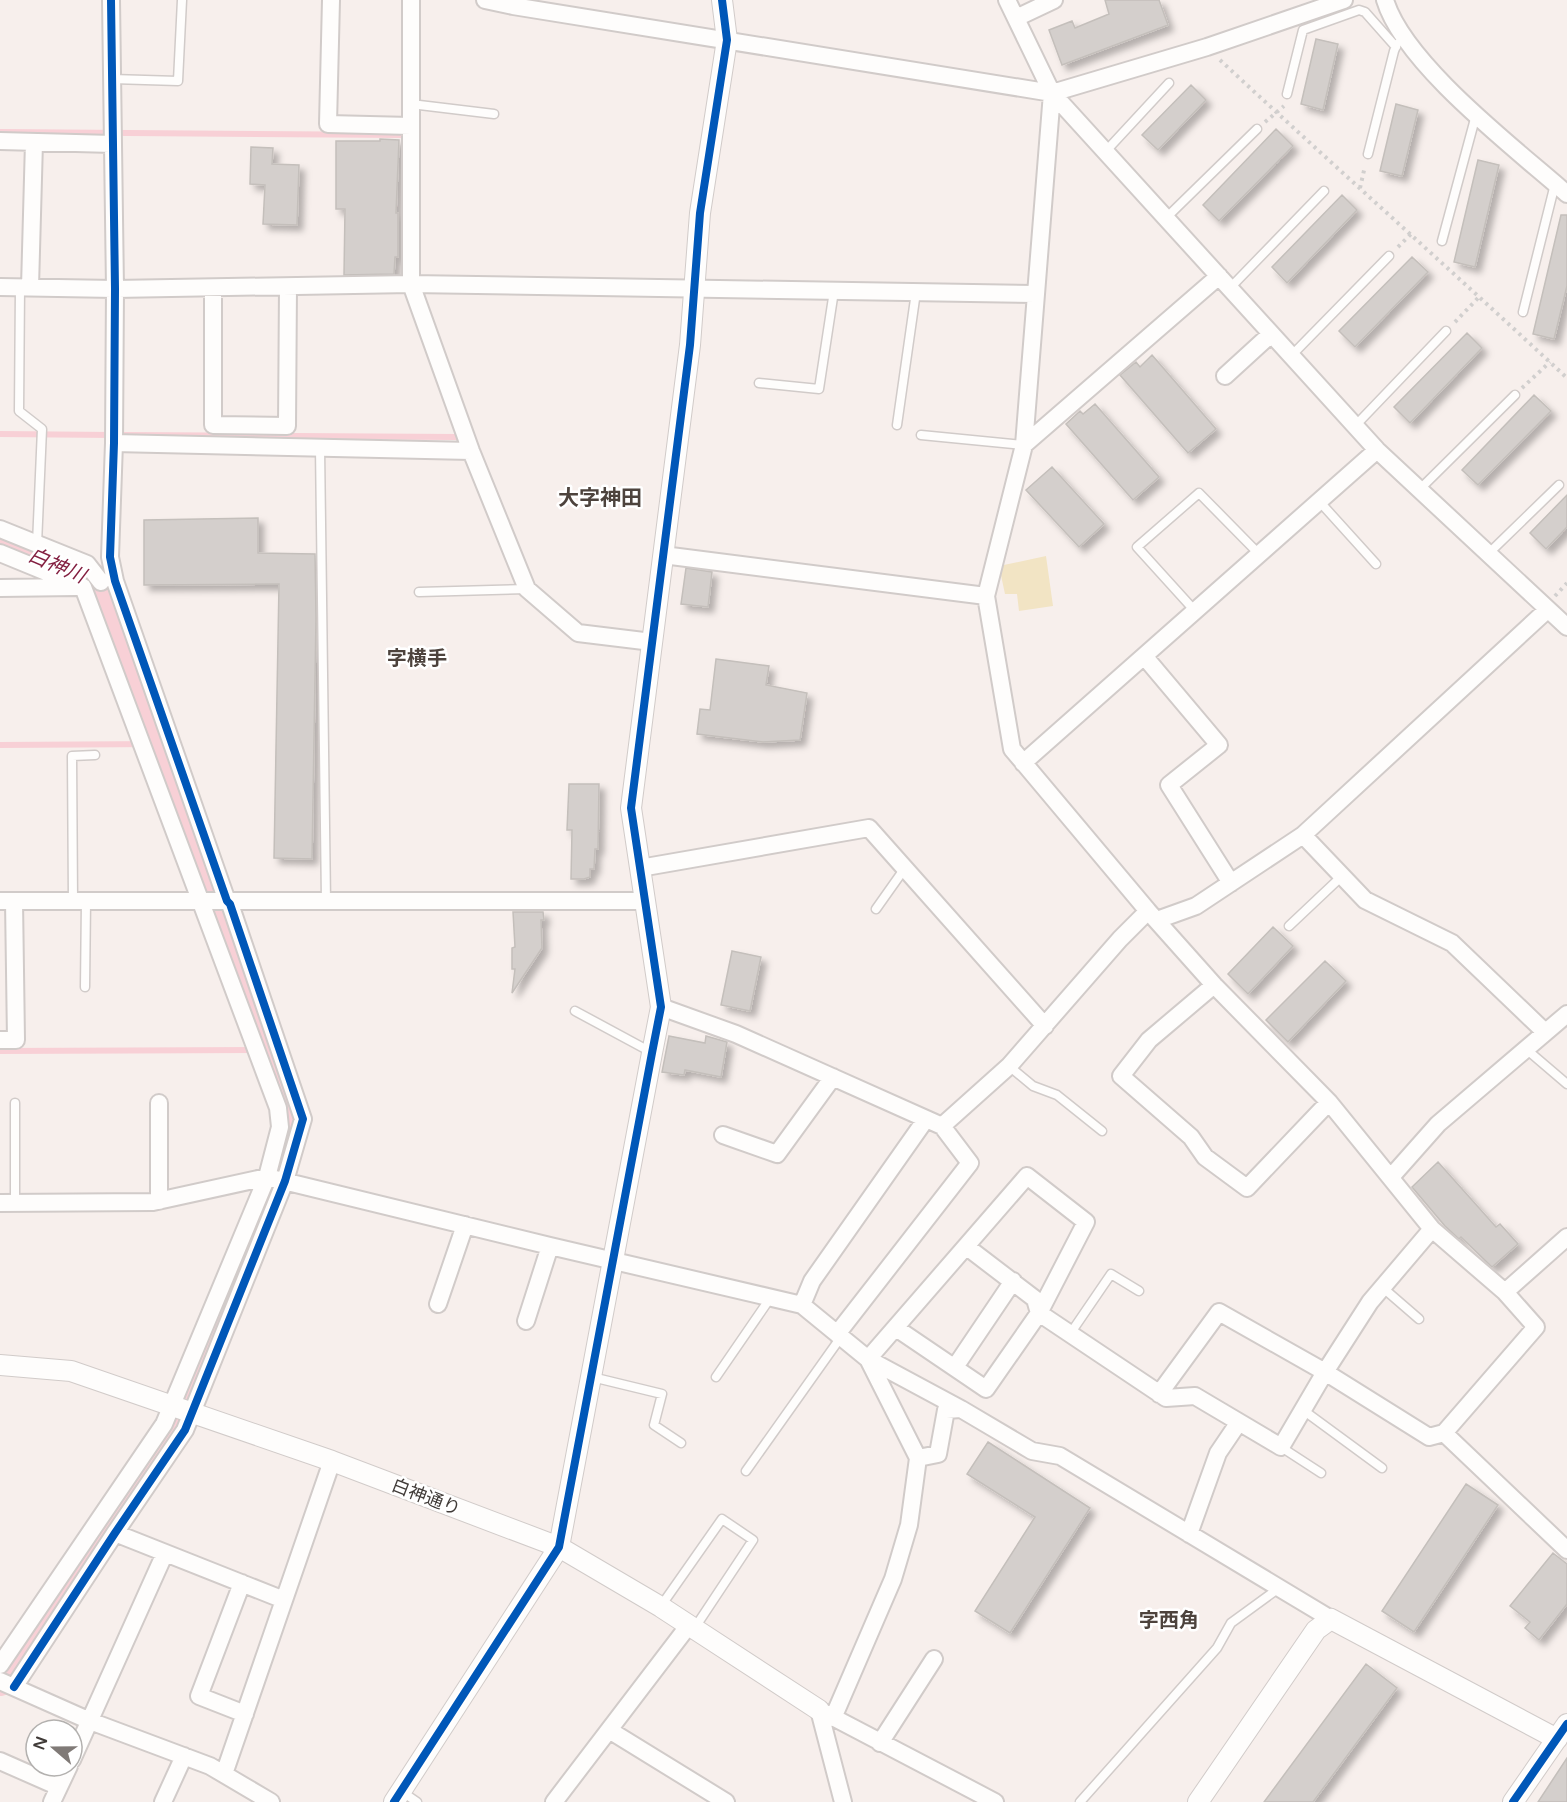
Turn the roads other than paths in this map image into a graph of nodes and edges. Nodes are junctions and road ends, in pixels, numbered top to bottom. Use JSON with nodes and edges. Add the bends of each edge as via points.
{"nodes":[{"id":1,"x":111,"y":0,"type":"edge"},
{"id":2,"x":182,"y":0,"type":"edge"},
{"id":3,"x":332,"y":0,"type":"edge"},
{"id":4,"x":411,"y":0,"type":"edge"},
{"id":5,"x":485,"y":0,"type":"edge"},
{"id":6,"x":723,"y":0,"type":"edge"},
{"id":7,"x":1007,"y":0,"type":"edge"},
{"id":8,"x":1054,"y":0,"type":"edge"},
{"id":9,"x":1344,"y":0,"type":"edge"},
{"id":10,"x":1385,"y":0,"type":"edge"},
{"id":11,"x":514,"y":3,"type":"edge"},
{"id":12,"x":1016,"y":18,"type":"junction"},
{"id":13,"x":727,"y":40,"type":"junction"},
{"id":14,"x":1399,"y":42,"type":"junction"},
{"id":15,"x":112,"y":80,"type":"junction"},
{"id":16,"x":1169,"y":83,"type":"dead end"},
{"id":17,"x":1052,"y":93,"type":"junction"},
{"id":18,"x":1287,"y":94,"type":"road end"},
{"id":19,"x":411,"y":104,"type":"junction"},
{"id":20,"x":494,"y":114,"type":"dead end"},
{"id":21,"x":1477,"y":115,"type":"junction"},
{"id":22,"x":411,"y":126,"type":"junction"},
{"id":23,"x":1257,"y":129,"type":"road end"},
{"id":24,"x":0,"y":141,"type":"edge"},
{"id":25,"x":34,"y":141,"type":"junction"},
{"id":26,"x":113,"y":144,"type":"junction"},
{"id":27,"x":1106,"y":151,"type":"junction"},
{"id":28,"x":1368,"y":154,"type":"road end"},
{"id":29,"x":1561,"y":189,"type":"edge"},
{"id":30,"x":1324,"y":191,"type":"dead end"},
{"id":31,"x":1166,"y":218,"type":"junction"},
{"id":32,"x":1442,"y":241,"type":"dead end"},
{"id":33,"x":1389,"y":256,"type":"road end"},
{"id":34,"x":1225,"y":282,"type":"junction"},
{"id":35,"x":411,"y":285,"type":"junction"},
{"id":36,"x":0,"y":286,"type":"edge"},
{"id":37,"x":25,"y":287,"type":"junction"},
{"id":38,"x":288,"y":287,"type":"junction"},
{"id":39,"x":213,"y":288,"type":"junction"},
{"id":40,"x":115,"y":290,"type":"junction"},
{"id":41,"x":695,"y":290,"type":"junction"},
{"id":42,"x":834,"y":291,"type":"junction"},
{"id":43,"x":916,"y":292,"type":"junction"},
{"id":44,"x":1035,"y":294,"type":"junction"},
{"id":45,"x":1523,"y":312,"type":"dead end"},
{"id":46,"x":1446,"y":331,"type":"road end"},
{"id":47,"x":1271,"y":334,"type":"junction"},
{"id":48,"x":1291,"y":356,"type":"junction"},
{"id":49,"x":1225,"y":376,"type":"dead end"},
{"id":50,"x":759,"y":383,"type":"dead end"},
{"id":51,"x":1515,"y":395,"type":"road end"},
{"id":52,"x":897,"y":425,"type":"dead end"},
{"id":53,"x":1355,"y":426,"type":"junction"},
{"id":54,"x":921,"y":435,"type":"dead end"},
{"id":55,"x":114,"y":443,"type":"junction"},
{"id":56,"x":1024,"y":445,"type":"junction"},
{"id":57,"x":320,"y":448,"type":"junction"},
{"id":58,"x":1377,"y":450,"type":"junction"},
{"id":59,"x":471,"y":451,"type":"junction"},
{"id":60,"x":1559,"y":485,"type":"dead end"},
{"id":61,"x":1419,"y":490,"type":"junction"},
{"id":62,"x":1319,"y":501,"type":"junction"},
{"id":63,"x":0,"y":529,"type":"edge"},
{"id":64,"x":37,"y":544,"type":"junction"},
{"id":65,"x":0,"y":553,"type":"edge"},
{"id":66,"x":1259,"y":554,"type":"junction"},
{"id":67,"x":663,"y":555,"type":"junction"},
{"id":68,"x":1488,"y":555,"type":"junction"},
{"id":69,"x":1376,"y":564,"type":"dead end"},
{"id":70,"x":108,"y":582,"type":"junction"},
{"id":71,"x":83,"y":587,"type":"junction"},
{"id":72,"x":0,"y":588,"type":"edge"},
{"id":73,"x":527,"y":589,"type":"junction"},
{"id":74,"x":419,"y":592,"type":"dead end"},
{"id":75,"x":986,"y":596,"type":"junction"},
{"id":76,"x":1547,"y":610,"type":"junction"},
{"id":77,"x":1195,"y":611,"type":"junction"},
{"id":78,"x":1567,"y":627,"type":"edge"},
{"id":79,"x":652,"y":642,"type":"junction"},
{"id":80,"x":1144,"y":656,"type":"junction"},
{"id":81,"x":95,"y":755,"type":"dead end"},
{"id":82,"x":1023,"y":763,"type":"junction"},
{"id":83,"x":1303,"y":835,"type":"junction"},
{"id":84,"x":640,"y":868,"type":"junction"},
{"id":85,"x":905,"y":868,"type":"junction"},
{"id":86,"x":1342,"y":876,"type":"junction"},
{"id":87,"x":1231,"y":883,"type":"junction"},
{"id":88,"x":7,"y":901,"type":"edge"},
{"id":89,"x":79,"y":901,"type":"junction"},
{"id":90,"x":199,"y":901,"type":"junction"},
{"id":91,"x":227,"y":901,"type":"junction"},
{"id":92,"x":326,"y":901,"type":"junction"},
{"id":93,"x":645,"y":901,"type":"junction"},
{"id":94,"x":876,"y":909,"type":"dead end"},
{"id":95,"x":1152,"y":916,"type":"junction"},
{"id":96,"x":1289,"y":926,"type":"dead end"},
{"id":97,"x":1214,"y":985,"type":"junction"},
{"id":98,"x":85,"y":987,"type":"dead end"},
{"id":99,"x":661,"y":1007,"type":"junction"},
{"id":100,"x":575,"y":1011,"type":"dead end"},
{"id":101,"x":1567,"y":1014,"type":"edge"},
{"id":102,"x":1045,"y":1026,"type":"junction"},
{"id":103,"x":1545,"y":1032,"type":"junction"},
{"id":104,"x":0,"y":1040,"type":"edge"},
{"id":105,"x":1526,"y":1048,"type":"junction"},
{"id":106,"x":652,"y":1053,"type":"junction"},
{"id":107,"x":1009,"y":1066,"type":"junction"},
{"id":108,"x":833,"y":1077,"type":"junction"},
{"id":109,"x":1567,"y":1084,"type":"edge"},
{"id":110,"x":1329,"y":1102,"type":"junction"},
{"id":111,"x":15,"y":1103,"type":"dead end"},
{"id":112,"x":159,"y":1103,"type":"dead end"},
{"id":113,"x":926,"y":1119,"type":"junction"},
{"id":114,"x":942,"y":1126,"type":"junction"},
{"id":115,"x":1102,"y":1131,"type":"dead end"},
{"id":116,"x":723,"y":1135,"type":"dead end"},
{"id":117,"x":1391,"y":1177,"type":"junction"},
{"id":118,"x":275,"y":1179,"type":"junction"},
{"id":119,"x":159,"y":1201,"type":"junction"},
{"id":120,"x":7,"y":1203,"type":"edge"},
{"id":121,"x":465,"y":1225,"type":"junction"},
{"id":122,"x":1432,"y":1229,"type":"junction"},
{"id":123,"x":1567,"y":1237,"type":"edge"},
{"id":124,"x":550,"y":1246,"type":"junction"},
{"id":125,"x":968,"y":1247,"type":"junction"},
{"id":126,"x":612,"y":1261,"type":"junction"},
{"id":127,"x":1013,"y":1281,"type":"junction"},
{"id":128,"x":1382,"y":1287,"type":"junction"},
{"id":129,"x":1139,"y":1291,"type":"dead end"},
{"id":130,"x":1505,"y":1292,"type":"junction"},
{"id":131,"x":771,"y":1298,"type":"junction"},
{"id":132,"x":438,"y":1304,"type":"dead end"},
{"id":133,"x":802,"y":1305,"type":"junction"},
{"id":134,"x":1039,"y":1313,"type":"junction"},
{"id":135,"x":1419,"y":1319,"type":"dead end"},
{"id":136,"x":526,"y":1321,"type":"dead end"},
{"id":137,"x":896,"y":1328,"type":"junction"},
{"id":138,"x":1070,"y":1334,"type":"junction"},
{"id":139,"x":839,"y":1336,"type":"junction"},
{"id":140,"x":868,"y":1359,"type":"junction"},
{"id":141,"x":0,"y":1365,"type":"edge"},
{"id":142,"x":955,"y":1367,"type":"junction"},
{"id":143,"x":1325,"y":1372,"type":"junction"},
{"id":144,"x":591,"y":1377,"type":"junction"},
{"id":145,"x":716,"y":1377,"type":"dead end"},
{"id":146,"x":1159,"y":1394,"type":"junction"},
{"id":147,"x":181,"y":1408,"type":"junction"},
{"id":148,"x":961,"y":1409,"type":"junction"},
{"id":149,"x":1303,"y":1410,"type":"junction"},
{"id":150,"x":1239,"y":1422,"type":"junction"},
{"id":151,"x":1444,"y":1433,"type":"junction"},
{"id":152,"x":681,"y":1443,"type":"dead end"},
{"id":153,"x":1281,"y":1447,"type":"junction"},
{"id":154,"x":918,"y":1458,"type":"junction"},
{"id":155,"x":333,"y":1461,"type":"junction"},
{"id":156,"x":1382,"y":1468,"type":"dead end"},
{"id":157,"x":746,"y":1471,"type":"dead end"},
{"id":158,"x":1321,"y":1473,"type":"dead end"},
{"id":159,"x":115,"y":1533,"type":"junction"},
{"id":160,"x":1190,"y":1534,"type":"junction"},
{"id":161,"x":559,"y":1547,"type":"junction"},
{"id":162,"x":1567,"y":1550,"type":"edge"},
{"id":163,"x":165,"y":1553,"type":"junction"},
{"id":164,"x":242,"y":1583,"type":"junction"},
{"id":165,"x":1279,"y":1588,"type":"junction"},
{"id":166,"x":284,"y":1600,"type":"junction"},
{"id":167,"x":661,"y":1607,"type":"junction"},
{"id":168,"x":1331,"y":1619,"type":"junction"},
{"id":169,"x":692,"y":1627,"type":"junction"},
{"id":170,"x":934,"y":1659,"type":"dead end"},
{"id":171,"x":0,"y":1665,"type":"edge"},
{"id":172,"x":6,"y":1684,"type":"edge"},
{"id":173,"x":245,"y":1714,"type":"junction"},
{"id":174,"x":826,"y":1714,"type":"junction"},
{"id":175,"x":90,"y":1721,"type":"junction"},
{"id":176,"x":609,"y":1730,"type":"junction"},
{"id":177,"x":84,"y":1734,"type":"edge"},
{"id":178,"x":1564,"y":1736,"type":"edge"},
{"id":179,"x":880,"y":1743,"type":"junction"},
{"id":180,"x":184,"y":1755,"type":"junction"},
{"id":181,"x":0,"y":1761,"type":"edge"},
{"id":182,"x":224,"y":1774,"type":"junction"},
{"id":183,"x":63,"y":1778,"type":"edge"},
{"id":184,"x":56,"y":1794,"type":"edge"},
{"id":185,"x":404,"y":1798,"type":"edge"},
{"id":186,"x":163,"y":1802,"type":"edge"},
{"id":187,"x":272,"y":1802,"type":"edge"},
{"id":188,"x":554,"y":1802,"type":"edge"},
{"id":189,"x":726,"y":1802,"type":"edge"},
{"id":190,"x":843,"y":1802,"type":"edge"},
{"id":191,"x":995,"y":1802,"type":"edge"},
{"id":192,"x":1080,"y":1802,"type":"edge"},
{"id":193,"x":1198,"y":1802,"type":"edge"},
{"id":194,"x":1513,"y":1802,"type":"edge"}],
"edges":[{"from":1,"to":15,"type":"street"},
{"from":2,"to":15,"type":"lane","via":[[178,81]]},
{"from":3,"to":22,"type":"street","via":[[328,124]]},
{"from":4,"to":19,"type":"street"},
{"from":5,"to":11,"type":"street"},
{"from":6,"to":13,"type":"street"},
{"from":7,"to":12,"type":"street"},
{"from":8,"to":12,"type":"street"},
{"from":9,"to":17,"type":"street","via":[[1207,47]]},
{"from":10,"to":14,"type":"street"},
{"from":11,"to":13,"type":"street"},
{"from":12,"to":17,"type":"street"},
{"from":13,"to":17,"type":"street"},
{"from":13,"to":41,"type":"street","via":[[700,213]]},
{"from":14,"to":18,"type":"lane","via":[[1359,10],[1303,30]]},
{"from":14,"to":21,"type":"street"},
{"from":14,"to":28,"type":"lane"},
{"from":15,"to":26,"type":"street"},
{"from":16,"to":27,"type":"lane"},
{"from":17,"to":27,"type":"street"},
{"from":17,"to":44,"type":"street"},
{"from":19,"to":20,"type":"lane"},
{"from":19,"to":22,"type":"street"},
{"from":21,"to":29,"type":"street"},
{"from":21,"to":32,"type":"lane"},
{"from":22,"to":35,"type":"street"},
{"from":23,"to":31,"type":"lane"},
{"from":24,"to":25,"type":"street"},
{"from":25,"to":26,"type":"street"},
{"from":25,"to":37,"type":"street"},
{"from":26,"to":40,"type":"street"},
{"from":27,"to":31,"type":"street"},
{"from":29,"to":45,"type":"lane"},
{"from":30,"to":34,"type":"lane"},
{"from":31,"to":34,"type":"street"},
{"from":33,"to":48,"type":"lane"},
{"from":34,"to":47,"type":"street"},
{"from":34,"to":56,"type":"street"},
{"from":35,"to":38,"type":"street"},
{"from":35,"to":41,"type":"street"},
{"from":35,"to":59,"type":"street"},
{"from":36,"to":37,"type":"street"},
{"from":37,"to":40,"type":"street"},
{"from":37,"to":64,"type":"lane","via":[[20,411],[42,429]]},
{"from":38,"to":39,"type":"street"},
{"from":38,"to":39,"type":"street","via":[[287,426],[213,425]]},
{"from":39,"to":40,"type":"street"},
{"from":40,"to":55,"type":"street"},
{"from":41,"to":42,"type":"street"},
{"from":41,"to":67,"type":"street"},
{"from":42,"to":43,"type":"street"},
{"from":42,"to":50,"type":"lane","via":[[819,389]]},
{"from":43,"to":44,"type":"street"},
{"from":43,"to":52,"type":"lane"},
{"from":44,"to":56,"type":"street"},
{"from":46,"to":53,"type":"lane"},
{"from":47,"to":48,"type":"street"},
{"from":47,"to":49,"type":"street"},
{"from":48,"to":53,"type":"street"},
{"from":51,"to":61,"type":"lane"},
{"from":53,"to":58,"type":"street"},
{"from":54,"to":56,"type":"lane"},
{"from":55,"to":57,"type":"street"},
{"from":55,"to":70,"type":"street"},
{"from":56,"to":75,"type":"street"},
{"from":57,"to":59,"type":"street"},
{"from":57,"to":92,"type":"lane"},
{"from":58,"to":61,"type":"street"},
{"from":58,"to":62,"type":"street"},
{"from":59,"to":73,"type":"street"},
{"from":60,"to":68,"type":"lane"},
{"from":61,"to":68,"type":"street"},
{"from":62,"to":66,"type":"street"},
{"from":62,"to":69,"type":"lane"},
{"from":63,"to":64,"type":"street"},
{"from":64,"to":70,"type":"street","via":[[87,564]]},
{"from":65,"to":71,"type":"street"},
{"from":66,"to":77,"type":"street"},
{"from":66,"to":77,"type":"lane","via":[[1199,493],[1137,547]]},
{"from":67,"to":75,"type":"street"},
{"from":67,"to":79,"type":"street"},
{"from":68,"to":76,"type":"street"},
{"from":70,"to":71,"type":"street"},
{"from":70,"to":91,"type":"street"},
{"from":71,"to":72,"type":"street"},
{"from":71,"to":90,"type":"street"},
{"from":73,"to":74,"type":"lane"},
{"from":73,"to":79,"type":"street","via":[[578,633]]},
{"from":75,"to":82,"type":"street","via":[[1012,749]]},
{"from":76,"to":78,"type":"street"},
{"from":76,"to":83,"type":"street"},
{"from":77,"to":80,"type":"street"},
{"from":79,"to":84,"type":"street","via":[[631,807]]},
{"from":80,"to":82,"type":"street"},
{"from":80,"to":87,"type":"street","via":[[1220,745],[1169,785]]},
{"from":81,"to":89,"type":"lane","via":[[72,756]]},
{"from":82,"to":95,"type":"street"},
{"from":83,"to":86,"type":"street"},
{"from":83,"to":87,"type":"street"},
{"from":84,"to":85,"type":"street","via":[[869,828]]},
{"from":84,"to":93,"type":"street"},
{"from":85,"to":94,"type":"lane"},
{"from":85,"to":102,"type":"street"},
{"from":86,"to":96,"type":"lane"},
{"from":86,"to":103,"type":"street","via":[[1365,900],[1452,943]]},
{"from":87,"to":95,"type":"street","via":[[1196,906]]},
{"from":88,"to":89,"type":"street"},
{"from":88,"to":104,"type":"street","via":[[16,1040]]},
{"from":89,"to":90,"type":"street"},
{"from":89,"to":98,"type":"lane"},
{"from":90,"to":91,"type":"street"},
{"from":90,"to":118,"type":"street","via":[[278,1108]]},
{"from":91,"to":92,"type":"street"},
{"from":91,"to":118,"type":"street","via":[[303,1119]]},
{"from":92,"to":93,"type":"street"},
{"from":93,"to":99,"type":"street"},
{"from":95,"to":97,"type":"street"},
{"from":95,"to":102,"type":"street"},
{"from":97,"to":110,"type":"street"},
{"from":97,"to":110,"type":"street","via":[[1149,1040],[1121,1076],[1191,1137],[1205,1157],[1247,1188]]},
{"from":99,"to":106,"type":"street"},
{"from":99,"to":108,"type":"street","via":[[736,1034]]},
{"from":100,"to":106,"type":"lane"},
{"from":101,"to":103,"type":"street"},
{"from":102,"to":107,"type":"street"},
{"from":103,"to":105,"type":"street"},
{"from":105,"to":109,"type":"lane"},
{"from":105,"to":117,"type":"street","via":[[1438,1124]]},
{"from":106,"to":126,"type":"street"},
{"from":107,"to":114,"type":"street"},
{"from":107,"to":115,"type":"lane","via":[[1033,1086],[1057,1095]]},
{"from":108,"to":113,"type":"street"},
{"from":108,"to":116,"type":"street","via":[[777,1154]]},
{"from":110,"to":117,"type":"street"},
{"from":111,"to":120,"type":"lane"},
{"from":112,"to":119,"type":"street"},
{"from":113,"to":114,"type":"street"},
{"from":113,"to":133,"type":"street","via":[[812,1281]]},
{"from":114,"to":139,"type":"street","via":[[970,1163]]},
{"from":117,"to":122,"type":"street"},
{"from":118,"to":119,"type":"street"},
{"from":118,"to":121,"type":"street"},
{"from":118,"to":147,"type":"street"},
{"from":118,"to":147,"type":"street"},
{"from":119,"to":120,"type":"street"},
{"from":121,"to":124,"type":"street"},
{"from":121,"to":132,"type":"street"},
{"from":122,"to":128,"type":"street"},
{"from":122,"to":130,"type":"street"},
{"from":123,"to":130,"type":"street"},
{"from":124,"to":126,"type":"street"},
{"from":124,"to":136,"type":"street"},
{"from":125,"to":127,"type":"street"},
{"from":125,"to":134,"type":"street","via":[[1027,1176],[1086,1222]]},
{"from":125,"to":137,"type":"street"},
{"from":126,"to":131,"type":"street"},
{"from":126,"to":144,"type":"street"},
{"from":127,"to":134,"type":"street","via":[[1035,1299]]},
{"from":127,"to":142,"type":"street"},
{"from":128,"to":135,"type":"lane"},
{"from":128,"to":143,"type":"street"},
{"from":129,"to":138,"type":"lane","via":[[1111,1274]]},
{"from":130,"to":151,"type":"street","via":[[1536,1327]]},
{"from":131,"to":133,"type":"street"},
{"from":131,"to":145,"type":"lane"},
{"from":133,"to":139,"type":"street"},
{"from":134,"to":138,"type":"street"},
{"from":134,"to":142,"type":"street","via":[[986,1389]]},
{"from":137,"to":140,"type":"street"},
{"from":137,"to":142,"type":"street"},
{"from":138,"to":146,"type":"street"},
{"from":139,"to":140,"type":"street"},
{"from":139,"to":157,"type":"lane"},
{"from":140,"to":148,"type":"street"},
{"from":140,"to":154,"type":"street"},
{"from":141,"to":147,"type":"street","name":"白神通り","via":[[71,1371]]},
{"from":143,"to":146,"type":"street","via":[[1220,1312]]},
{"from":143,"to":149,"type":"street"},
{"from":143,"to":151,"type":"street","via":[[1430,1437]]},
{"from":144,"to":152,"type":"lane","via":[[662,1394],[654,1425]]},
{"from":144,"to":161,"type":"street"},
{"from":146,"to":150,"type":"street","via":[[1166,1398],[1195,1396]]},
{"from":147,"to":155,"type":"street","name":"白神通り"},
{"from":147,"to":159,"type":"street","via":[[185,1430]]},
{"from":147,"to":171,"type":"street","via":[[164,1424]]},
{"from":148,"to":154,"type":"street","via":[[946,1410],[938,1454]]},
{"from":148,"to":160,"type":"street","via":[[1032,1451],[1060,1456]]},
{"from":149,"to":153,"type":"street"},
{"from":149,"to":156,"type":"lane"},
{"from":150,"to":153,"type":"street"},
{"from":150,"to":160,"type":"street","via":[[1218,1454]]},
{"from":151,"to":162,"type":"street"},
{"from":153,"to":158,"type":"lane"},
{"from":154,"to":174,"type":"street","via":[[909,1525],[893,1579]]},
{"from":155,"to":161,"type":"street","name":"白神通り"},
{"from":155,"to":166,"type":"street"},
{"from":159,"to":163,"type":"street"},
{"from":159,"to":172,"type":"street"},
{"from":160,"to":165,"type":"street"},
{"from":161,"to":167,"type":"street","name":"白神通り"},
{"from":161,"to":185,"type":"street"},
{"from":163,"to":164,"type":"street"},
{"from":163,"to":175,"type":"street"},
{"from":164,"to":166,"type":"street"},
{"from":164,"to":173,"type":"street","via":[[199,1696]]},
{"from":165,"to":168,"type":"street"},
{"from":165,"to":192,"type":"lane","via":[[1231,1623],[1216,1648]]},
{"from":166,"to":173,"type":"street"},
{"from":167,"to":169,"type":"street","name":"白神通り"},
{"from":167,"to":169,"type":"lane","via":[[722,1519],[753,1540]]},
{"from":168,"to":178,"type":"street"},
{"from":168,"to":193,"type":"street","via":[[1316,1630]]},
{"from":169,"to":174,"type":"street","name":"白神通り"},
{"from":169,"to":176,"type":"street"},
{"from":170,"to":179,"type":"street"},
{"from":172,"to":175,"type":"street"},
{"from":173,"to":182,"type":"street"},
{"from":174,"to":179,"type":"street"},
{"from":174,"to":190,"type":"street"},
{"from":175,"to":177,"type":"street"},
{"from":175,"to":180,"type":"street"},
{"from":176,"to":188,"type":"street"},
{"from":176,"to":189,"type":"street"},
{"from":178,"to":194,"type":"street"},
{"from":179,"to":191,"type":"street"},
{"from":180,"to":182,"type":"street"},
{"from":180,"to":186,"type":"street"},
{"from":181,"to":184,"type":"street"},
{"from":182,"to":187,"type":"street"},
{"from":183,"to":184,"type":"street"}]}
